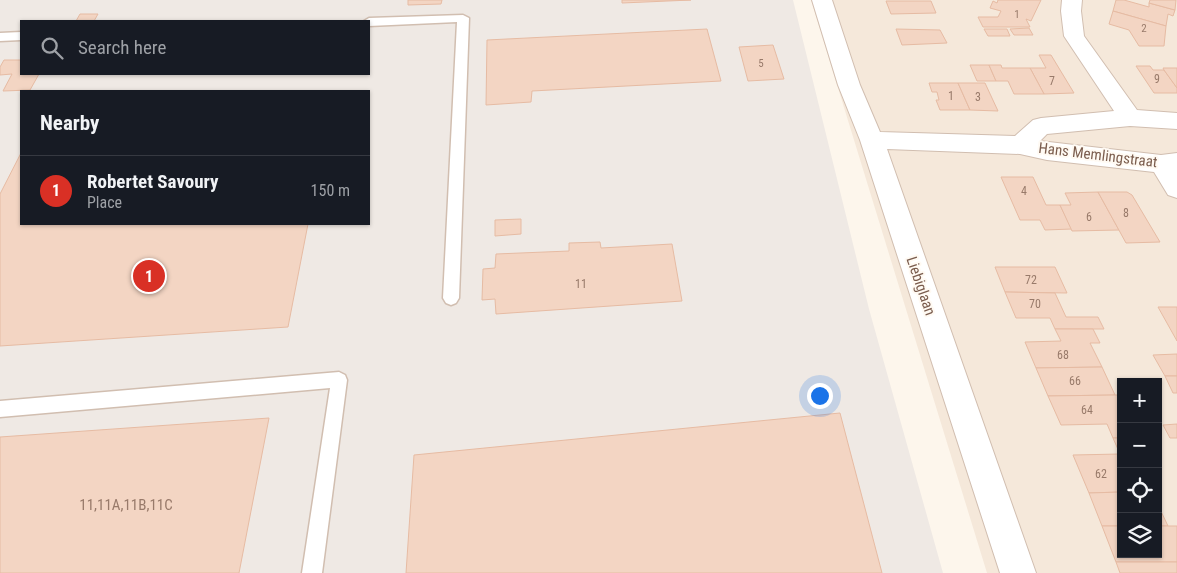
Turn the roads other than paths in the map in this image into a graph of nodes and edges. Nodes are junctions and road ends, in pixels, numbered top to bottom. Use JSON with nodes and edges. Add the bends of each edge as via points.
{"nodes":[{"id":1,"x":822,"y":0,"type":"edge"},
{"id":2,"x":1072,"y":0,"type":"edge"},
{"id":3,"x":370,"y":22,"type":"edge"},
{"id":4,"x":20,"y":36,"type":"edge"},
{"id":5,"x":0,"y":37,"type":"edge"},
{"id":6,"x":1130,"y":118,"type":"junction"},
{"id":7,"x":1177,"y":121,"type":"edge"},
{"id":8,"x":872,"y":140,"type":"junction"},
{"id":9,"x":1020,"y":145,"type":"junction"},
{"id":10,"x":1169,"y":163,"type":"edge"},
{"id":11,"x":1177,"y":188,"type":"edge"},
{"id":12,"x":451,"y":298,"type":"dead end"},
{"id":13,"x":0,"y":409,"type":"edge"},
{"id":14,"x":312,"y":573,"type":"edge"},
{"id":15,"x":1018,"y":573,"type":"edge"}],
"edges":[{"from":1,"to":8,"type":"street","name":"Liebiglaan","via":[[849,85]]},
{"from":2,"to":6,"type":"street","via":[[1074,36]]},
{"from":3,"to":12,"type":"lane","via":[[462,18]]},
{"from":4,"to":5,"type":"lane"},
{"from":6,"to":7,"type":"street","name":"Hans Memlingstraat"},
{"from":6,"to":9,"type":"street","name":"Hans Memlingstraat","via":[[1041,126]]},
{"from":8,"to":9,"type":"street","name":"Hans Memlingstraat"},
{"from":8,"to":15,"type":"street","name":"Liebiglaan"},
{"from":9,"to":10,"type":"street","name":"Hans Memlingstraat","via":[[1046,151]]},
{"from":10,"to":11,"type":"street"},
{"from":13,"to":14,"type":"lane","via":[[339,380]]}]}
